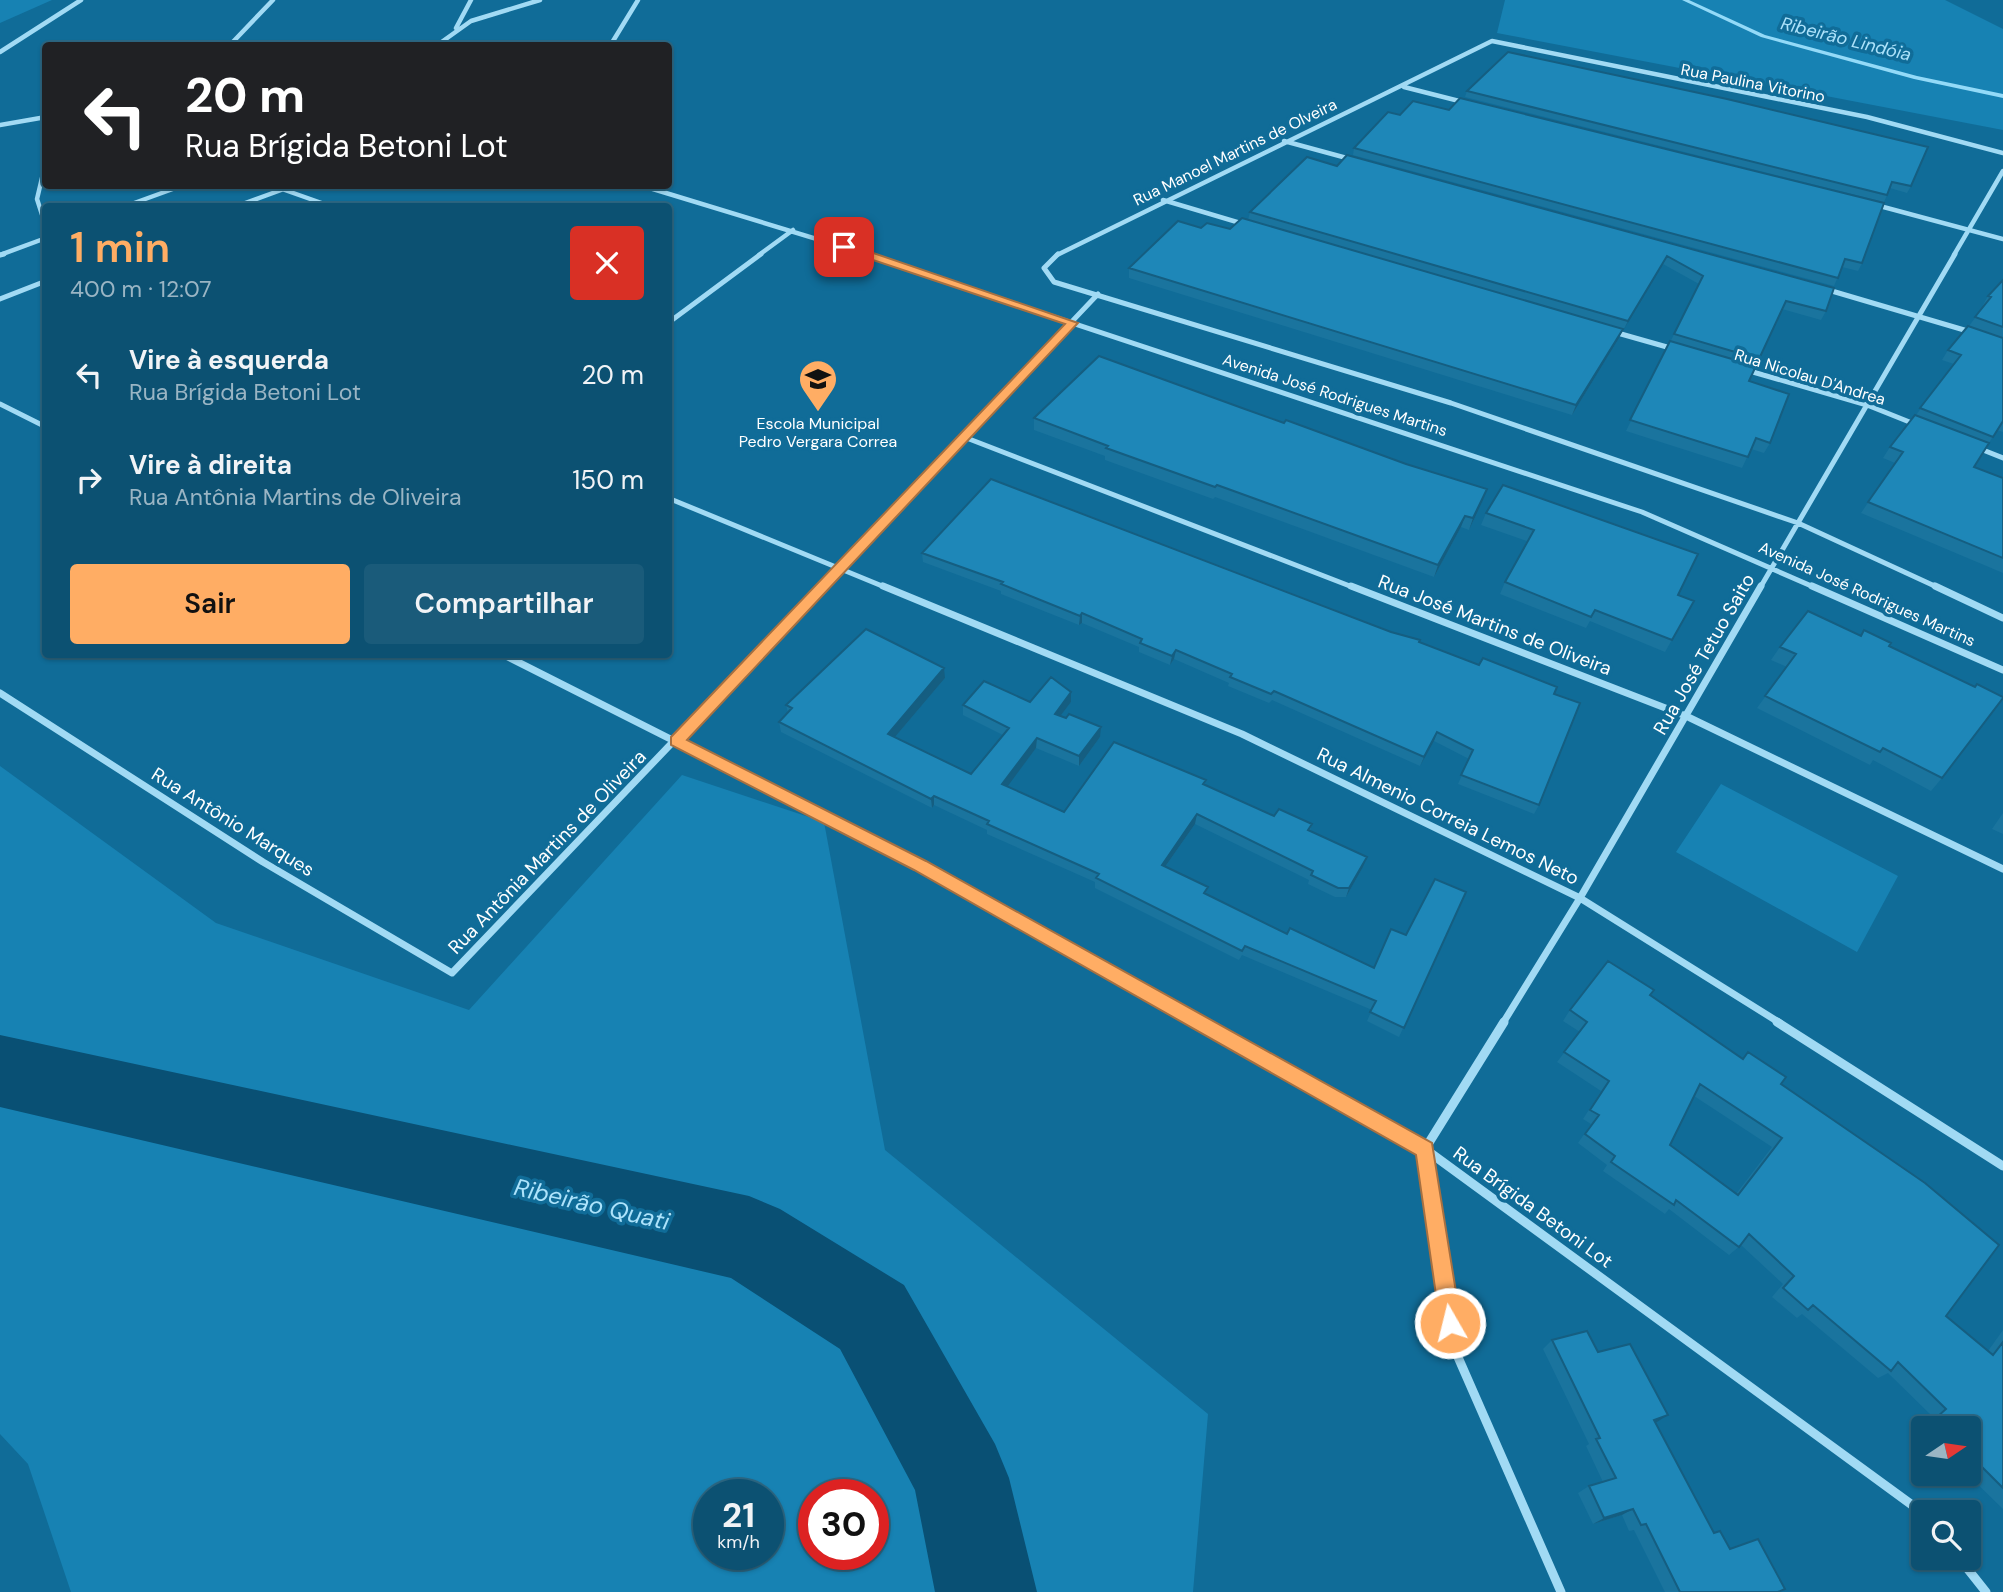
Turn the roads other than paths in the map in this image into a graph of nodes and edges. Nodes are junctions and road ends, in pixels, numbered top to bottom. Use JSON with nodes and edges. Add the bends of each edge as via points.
{"nodes":[{"id":1,"x":81,"y":0,"type":"edge"},
{"id":2,"x":274,"y":0,"type":"edge"},
{"id":3,"x":471,"y":0,"type":"edge"},
{"id":4,"x":540,"y":0,"type":"edge"},
{"id":5,"x":638,"y":0,"type":"edge"},
{"id":6,"x":456,"y":28,"type":"junction"},
{"id":7,"x":233,"y":42,"type":"edge"},
{"id":8,"x":440,"y":42,"type":"edge"},
{"id":9,"x":612,"y":42,"type":"edge"},
{"id":10,"x":1498,"y":42,"type":"joint"},
{"id":11,"x":0,"y":52,"type":"edge"},
{"id":12,"x":1403,"y":87,"type":"junction"},
{"id":13,"x":1471,"y":104,"type":"edge"},
{"id":14,"x":42,"y":118,"type":"edge"},
{"id":15,"x":0,"y":125,"type":"edge"},
{"id":16,"x":1284,"y":141,"type":"junction"},
{"id":17,"x":2003,"y":153,"type":"edge"},
{"id":18,"x":1363,"y":163,"type":"edge"},
{"id":19,"x":2003,"y":171,"type":"edge"},
{"id":20,"x":42,"y":178,"type":"edge"},
{"id":21,"x":173,"y":189,"type":"edge"},
{"id":22,"x":653,"y":189,"type":"edge"},
{"id":23,"x":282,"y":190,"type":"joint"},
{"id":24,"x":1163,"y":200,"type":"junction"},
{"id":25,"x":1862,"y":201,"type":"edge"},
{"id":26,"x":134,"y":203,"type":"edge"},
{"id":27,"x":245,"y":203,"type":"edge"},
{"id":28,"x":321,"y":203,"type":"edge"},
{"id":29,"x":42,"y":214,"type":"edge"},
{"id":30,"x":1256,"y":227,"type":"edge"},
{"id":31,"x":1970,"y":228,"type":"junction"},
{"id":32,"x":793,"y":230,"type":"junction"},
{"id":33,"x":2003,"y":239,"type":"edge"},
{"id":34,"x":42,"y":240,"type":"edge"},
{"id":35,"x":0,"y":256,"type":"edge"},
{"id":36,"x":42,"y":283,"type":"edge"},
{"id":37,"x":1814,"y":286,"type":"edge"},
{"id":38,"x":1098,"y":294,"type":"junction"},
{"id":39,"x":0,"y":299,"type":"edge"},
{"id":40,"x":1920,"y":315,"type":"junction"},
{"id":41,"x":672,"y":320,"type":"edge"},
{"id":42,"x":1073,"y":323,"type":"junction"},
{"id":43,"x":1601,"y":328,"type":"edge"},
{"id":44,"x":1979,"y":335,"type":"edge"},
{"id":45,"x":1681,"y":351,"type":"edge"},
{"id":46,"x":1734,"y":367,"type":"edge"},
{"id":47,"x":0,"y":404,"type":"edge"},
{"id":48,"x":1867,"y":405,"type":"junction"},
{"id":49,"x":42,"y":425,"type":"edge"},
{"id":50,"x":1929,"y":429,"type":"edge"},
{"id":51,"x":964,"y":437,"type":"junction"},
{"id":52,"x":1966,"y":444,"type":"edge"},
{"id":53,"x":2003,"y":458,"type":"edge"},
{"id":54,"x":672,"y":500,"type":"edge"},
{"id":55,"x":1798,"y":523,"type":"junction"},
{"id":56,"x":1773,"y":567,"type":"junction"},
{"id":57,"x":841,"y":568,"type":"junction"},
{"id":58,"x":2003,"y":618,"type":"edge"},
{"id":59,"x":510,"y":658,"type":"edge"},
{"id":60,"x":2003,"y":670,"type":"edge"},
{"id":61,"x":0,"y":693,"type":"edge"},
{"id":62,"x":1686,"y":716,"type":"junction"},
{"id":63,"x":676,"y":741,"type":"junction"},
{"id":64,"x":2003,"y":869,"type":"edge"},
{"id":65,"x":1580,"y":898,"type":"junction"},
{"id":66,"x":452,"y":973,"type":"joint"},
{"id":67,"x":1425,"y":1149,"type":"junction"},
{"id":68,"x":2003,"y":1166,"type":"edge"},
{"id":69,"x":1911,"y":1504,"type":"edge"},
{"id":70,"x":1969,"y":1570,"type":"edge"},
{"id":71,"x":1561,"y":1592,"type":"edge"},
{"id":72,"x":1986,"y":1592,"type":"edge"}],
"edges":[{"from":1,"to":11,"type":"street"},
{"from":2,"to":7,"type":"street"},
{"from":3,"to":6,"type":"street"},
{"from":4,"to":6,"type":"street","via":[[486,14]]},
{"from":5,"to":9,"type":"street"},
{"from":6,"to":8,"type":"street"},
{"from":10,"to":12,"type":"street","name":"Rua Manoel Martins de Olveira","via":[[1488,41]]},
{"from":10,"to":17,"type":"street","name":"Rua Paulina Vitorino","via":[[1867,117]]},
{"from":12,"to":13,"type":"street"},
{"from":12,"to":16,"type":"street","name":"Rua Manoel Martins de Olveira"},
{"from":14,"to":15,"type":"street"},
{"from":16,"to":18,"type":"street"},
{"from":16,"to":24,"type":"street","name":"Rua Manoel Martins de Olveira"},
{"from":19,"to":31,"type":"street","name":"Rua José Tetuo Saito"},
{"from":20,"to":29,"type":"street","via":[[37,200]]},
{"from":21,"to":26,"type":"street"},
{"from":22,"to":32,"type":"street","name":"Avenida José Rodrigues Martins"},
{"from":23,"to":27,"type":"street"},
{"from":23,"to":28,"type":"street"},
{"from":24,"to":30,"type":"street"},
{"from":24,"to":38,"type":"street","name":"Rua Manoel Martins de Olveira","via":[[1062,250],[1044,268],[1054,282]]},
{"from":25,"to":31,"type":"street"},
{"from":31,"to":33,"type":"street"},
{"from":31,"to":40,"type":"street","name":"Rua José Tetuo Saito"},
{"from":32,"to":41,"type":"street"},
{"from":32,"to":42,"type":"street","name":"Avenida José Rodrigues Martins"},
{"from":34,"to":35,"type":"street"},
{"from":36,"to":39,"type":"street"},
{"from":37,"to":40,"type":"street"},
{"from":38,"to":42,"type":"street","name":"Rua Antônia Martins de Oliveira"},
{"from":38,"to":55,"type":"street","name":"Avenida José Rodrigues Martins","via":[[1451,403]]},
{"from":40,"to":44,"type":"street"},
{"from":40,"to":48,"type":"street","name":"Rua José Tetuo Saito"},
{"from":42,"to":51,"type":"street","name":"Rua Antônia Martins de Oliveira"},
{"from":42,"to":56,"type":"street","name":"Avenida José Rodrigues Martins","via":[[1642,512]]},
{"from":43,"to":45,"type":"street"},
{"from":46,"to":48,"type":"street","name":"Rua Nicolau D'Andrea"},
{"from":47,"to":49,"type":"street"},
{"from":48,"to":50,"type":"street","name":"Rua Nicolau D'Andrea"},
{"from":48,"to":55,"type":"street","name":"Rua José Tetuo Saito"},
{"from":51,"to":57,"type":"street","name":"Rua Antônia Martins de Oliveira"},
{"from":51,"to":62,"type":"street","name":"Rua José Martins de Oliveira"},
{"from":52,"to":53,"type":"street"},
{"from":54,"to":57,"type":"street","name":"Rua Almenio Correia Lemos Neto"},
{"from":55,"to":56,"type":"street","name":"Rua José Tetuo Saito"},
{"from":55,"to":58,"type":"street","name":"Avenida José Rodrigues Martins"},
{"from":56,"to":60,"type":"street","name":"Avenida José Rodrigues Martins"},
{"from":56,"to":62,"type":"street","name":"Rua José Tetuo Saito"},
{"from":57,"to":63,"type":"street","name":"Rua Antônia Martins de Oliveira"},
{"from":57,"to":65,"type":"street","name":"Rua Almenio Correia Lemos Neto","via":[[1242,734]]},
{"from":59,"to":63,"type":"street","name":"Rua Brígida Betoni Lot"},
{"from":61,"to":66,"type":"street","name":"Rua Antônio Marques","via":[[263,862]]},
{"from":62,"to":64,"type":"street","name":"Rua José Martins de Oliveira"},
{"from":62,"to":65,"type":"street","name":"Rua José Tetuo Saito"},
{"from":63,"to":66,"type":"street","name":"Rua Antônia Martins de Oliveira"},
{"from":63,"to":67,"type":"street","name":"Rua Brígida Betoni Lot","via":[[920,865]]},
{"from":65,"to":67,"type":"street","name":"Rua José Tetuo Saito"},
{"from":65,"to":68,"type":"street","name":"Rua Almenio Correia Lemos Neto"},
{"from":67,"to":69,"type":"street","name":"Rua Brígida Betoni Lot"},
{"from":67,"to":71,"type":"street","via":[[1454,1348]]},
{"from":70,"to":72,"type":"street"}]}
